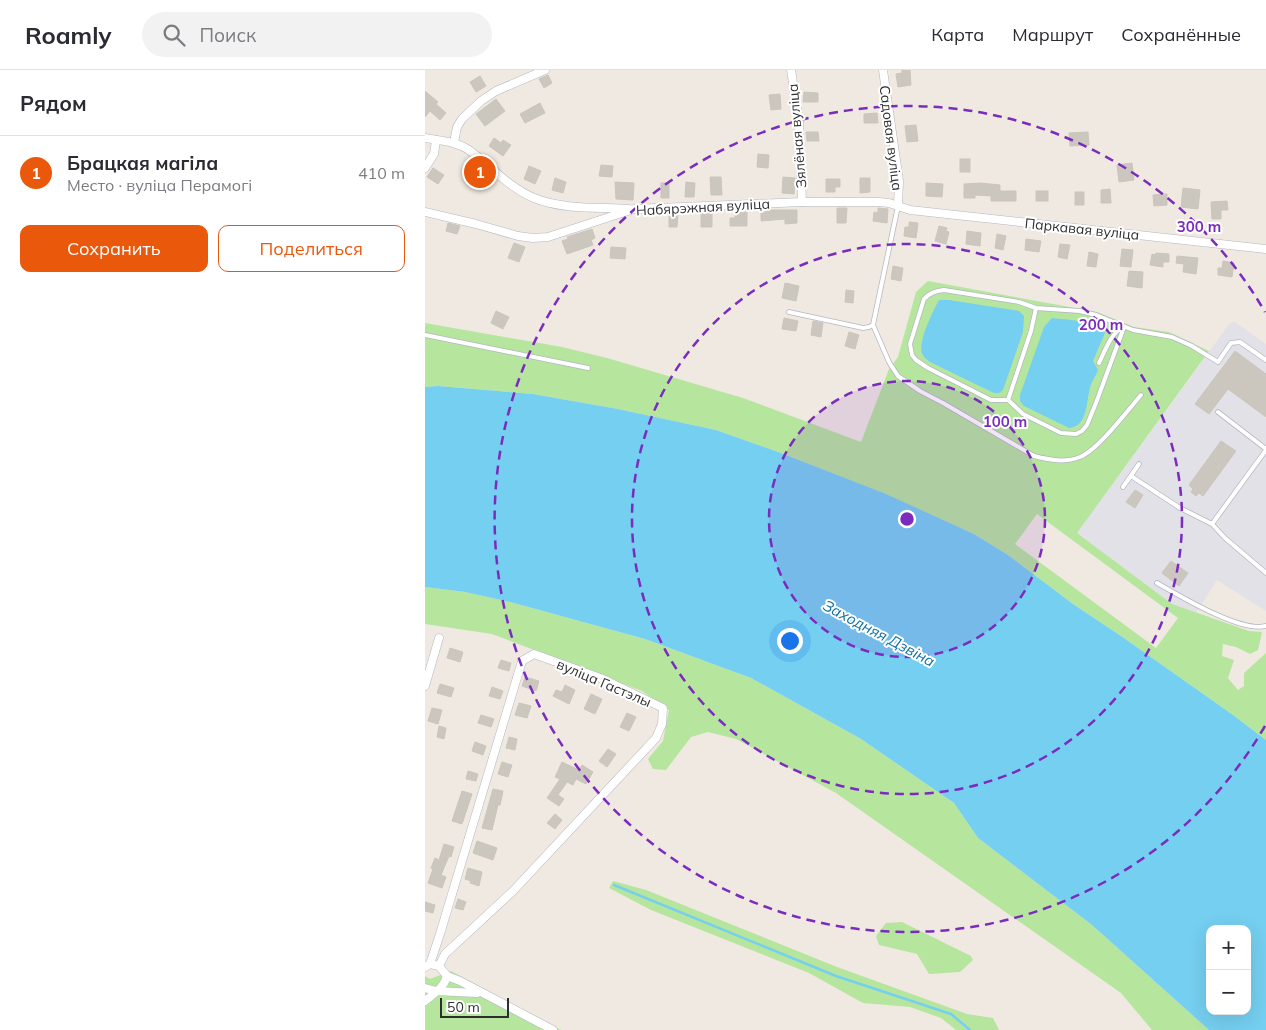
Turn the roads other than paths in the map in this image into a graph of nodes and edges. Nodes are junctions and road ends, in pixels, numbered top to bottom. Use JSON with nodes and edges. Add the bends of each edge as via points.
{"nodes":[{"id":1,"x":545,"y":70,"type":"edge"},
{"id":2,"x":791,"y":70,"type":"edge"},
{"id":3,"x":883,"y":70,"type":"edge"},
{"id":4,"x":425,"y":138,"type":"edge"},
{"id":5,"x":436,"y":140,"type":"junction"},
{"id":6,"x":454,"y":142,"type":"junction"},
{"id":7,"x":425,"y":168,"type":"edge"},
{"id":8,"x":802,"y":202,"type":"junction"},
{"id":9,"x":898,"y":206,"type":"junction"},
{"id":10,"x":634,"y":210,"type":"junction"},
{"id":11,"x":425,"y":212,"type":"edge"},
{"id":12,"x":1266,"y":249,"type":"edge"},
{"id":13,"x":1036,"y":308,"type":"junction"},
{"id":14,"x":789,"y":312,"type":"dead end"},
{"id":15,"x":873,"y":325,"type":"junction"},
{"id":16,"x":1124,"y":327,"type":"junction"},
{"id":17,"x":425,"y":335,"type":"edge"},
{"id":18,"x":1266,"y":360,"type":"edge"},
{"id":19,"x":1099,"y":363,"type":"dead end"},
{"id":20,"x":588,"y":368,"type":"dead end"},
{"id":21,"x":1141,"y":395,"type":"dead end"},
{"id":22,"x":1008,"y":400,"type":"junction"},
{"id":23,"x":1218,"y":412,"type":"dead end"},
{"id":24,"x":1266,"y":450,"type":"edge"},
{"id":25,"x":1139,"y":464,"type":"dead end"},
{"id":26,"x":1131,"y":476,"type":"junction"},
{"id":27,"x":1123,"y":487,"type":"dead end"},
{"id":28,"x":1212,"y":524,"type":"junction"},
{"id":29,"x":1266,"y":573,"type":"edge"},
{"id":30,"x":1157,"y":583,"type":"dead end"},
{"id":31,"x":1266,"y":626,"type":"edge"},
{"id":32,"x":439,"y":638,"type":"dead end"},
{"id":33,"x":425,"y":686,"type":"edge"},
{"id":34,"x":427,"y":965,"type":"edge"},
{"id":35,"x":439,"y":966,"type":"junction"},
{"id":36,"x":447,"y":976,"type":"junction"},
{"id":37,"x":425,"y":988,"type":"edge"},
{"id":38,"x":436,"y":991,"type":"junction"},
{"id":39,"x":480,"y":993,"type":"junction"},
{"id":40,"x":425,"y":1001,"type":"edge"},
{"id":41,"x":553,"y":1030,"type":"edge"}],
"edges":[{"from":1,"to":6,"type":"street","via":[[481,101],[462,119]]},
{"from":2,"to":8,"type":"street","name":"Зялёная вуліца","via":[[799,122]]},
{"from":3,"to":9,"type":"street","name":"Садовая вуліца","via":[[899,181]]},
{"from":4,"to":5,"type":"street"},
{"from":5,"to":6,"type":"street"},
{"from":5,"to":7,"type":"street","via":[[434,154]]},
{"from":6,"to":10,"type":"street","via":[[468,149],[512,186],[534,198],[558,205]]},
{"from":8,"to":9,"type":"street","name":"Набярэжная вуліца","via":[[879,202]]},
{"from":8,"to":10,"type":"street","name":"Набярэжная вуліца"},
{"from":9,"to":12,"type":"street","name":"Паркавая вуліца"},
{"from":9,"to":15,"type":"lane"},
{"from":10,"to":11,"type":"street","name":"Набярэжная вуліца","via":[[548,237],[533,238]]},
{"from":13,"to":16,"type":"lane","via":[[1096,315]]},
{"from":13,"to":22,"type":"lane"},
{"from":13,"to":22,"type":"lane","via":[[1019,302],[944,290],[929,294],[921,306],[910,344],[916,360],[991,400]]},
{"from":14,"to":15,"type":"lane","via":[[863,328]]},
{"from":15,"to":21,"type":"lane","via":[[898,376],[919,392],[1034,456],[1067,461],[1082,457]]},
{"from":16,"to":18,"type":"lane","via":[[1172,337],[1218,362],[1231,343],[1240,342]]},
{"from":16,"to":19,"type":"lane","via":[[1114,334]]},
{"from":16,"to":22,"type":"lane","via":[[1097,403],[1082,431],[1061,433],[1023,414]]},
{"from":17,"to":20,"type":"lane"},
{"from":23,"to":24,"type":"lane"},
{"from":24,"to":28,"type":"lane"},
{"from":25,"to":26,"type":"lane"},
{"from":26,"to":27,"type":"lane"},
{"from":26,"to":28,"type":"lane","via":[[1180,508]]},
{"from":28,"to":29,"type":"lane"},
{"from":30,"to":31,"type":"lane","via":[[1200,608],[1252,627]]},
{"from":32,"to":33,"type":"street"},
{"from":34,"to":35,"type":"street"},
{"from":34,"to":35,"type":"street","name":"вуліца Гастэлы","via":[[522,661],[534,654],[603,679],[663,708],[663,724],[656,738],[513,891],[445,954]]},
{"from":35,"to":36,"type":"street"},
{"from":36,"to":38,"type":"street","via":[[445,983]]},
{"from":36,"to":39,"type":"street"},
{"from":37,"to":38,"type":"street"},
{"from":38,"to":39,"type":"street"},
{"from":38,"to":40,"type":"street"},
{"from":39,"to":41,"type":"street"}]}
